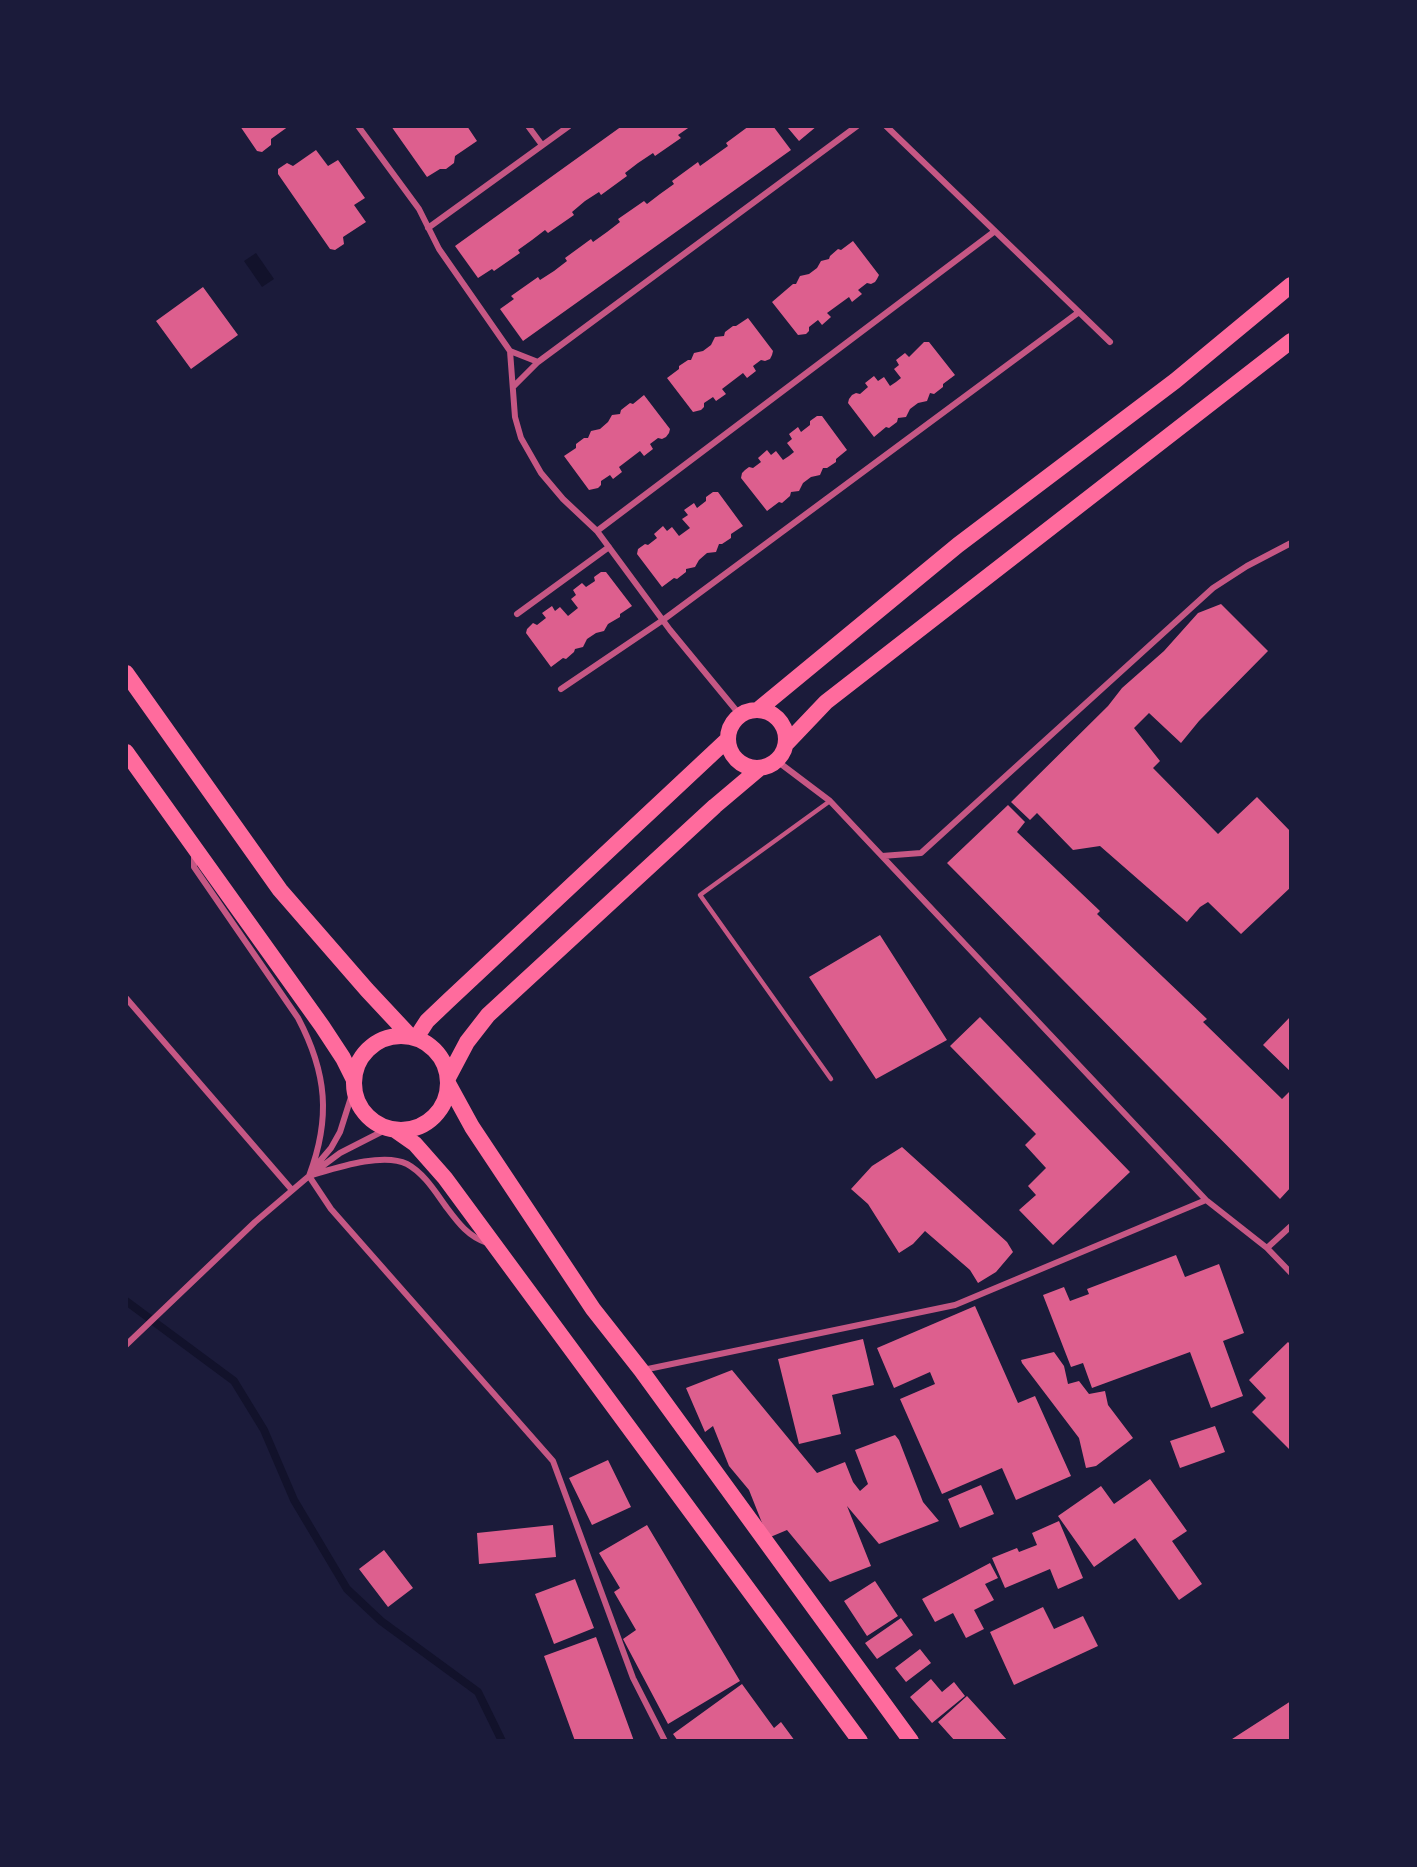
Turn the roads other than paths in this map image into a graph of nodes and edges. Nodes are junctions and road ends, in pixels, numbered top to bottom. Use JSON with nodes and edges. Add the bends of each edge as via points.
{"nodes":[{"id":1,"x":358,"y":126,"type":"edge"},
{"id":2,"x":528,"y":126,"type":"edge"},
{"id":3,"x":569,"y":126,"type":"edge"},
{"id":4,"x":857,"y":126,"type":"edge"},
{"id":5,"x":886,"y":126,"type":"edge"},
{"id":6,"x":542,"y":146,"type":"junction"},
{"id":7,"x":428,"y":228,"type":"junction"},
{"id":8,"x":995,"y":231,"type":"junction"},
{"id":9,"x":1291,"y":285,"type":"edge"},
{"id":10,"x":1079,"y":312,"type":"junction"},
{"id":11,"x":1291,"y":341,"type":"edge"},
{"id":12,"x":1110,"y":342,"type":"dead end"},
{"id":13,"x":510,"y":351,"type":"junction"},
{"id":14,"x":538,"y":362,"type":"junction"},
{"id":15,"x":513,"y":387,"type":"junction"},
{"id":16,"x":597,"y":531,"type":"junction"},
{"id":17,"x":1291,"y":543,"type":"edge"},
{"id":18,"x":609,"y":547,"type":"junction"},
{"id":19,"x":517,"y":614,"type":"dead end"},
{"id":20,"x":663,"y":620,"type":"junction"},
{"id":21,"x":126,"y":674,"type":"edge"},
{"id":22,"x":561,"y":689,"type":"dead end"},
{"id":23,"x":759,"y":709,"type":"junction"},
{"id":24,"x":740,"y":715,"type":"junction"},
{"id":25,"x":728,"y":739,"type":"junction"},
{"id":26,"x":786,"y":744,"type":"junction"},
{"id":27,"x":126,"y":752,"type":"edge"},
{"id":28,"x":777,"y":761,"type":"junction"},
{"id":29,"x":760,"y":768,"type":"junction"},
{"id":30,"x":830,"y":801,"type":"junction"},
{"id":31,"x":193,"y":845,"type":"junction"},
{"id":32,"x":882,"y":856,"type":"junction"},
{"id":33,"x":126,"y":998,"type":"edge"},
{"id":34,"x":413,"y":1037,"type":"junction"},
{"id":35,"x":831,"y":1079,"type":"dead end"},
{"id":36,"x":449,"y":1081,"type":"junction"},
{"id":37,"x":354,"y":1084,"type":"junction"},
{"id":38,"x":392,"y":1129,"type":"junction"},
{"id":39,"x":309,"y":1176,"type":"junction"},
{"id":40,"x":292,"y":1190,"type":"junction"},
{"id":41,"x":1206,"y":1200,"type":"junction"},
{"id":42,"x":1291,"y":1226,"type":"edge"},
{"id":43,"x":495,"y":1247,"type":"junction"},
{"id":44,"x":1267,"y":1248,"type":"junction"},
{"id":45,"x":1291,"y":1273,"type":"edge"},
{"id":46,"x":126,"y":1345,"type":"edge"},
{"id":47,"x":641,"y":1370,"type":"junction"},
{"id":48,"x":665,"y":1741,"type":"edge"},
{"id":49,"x":860,"y":1741,"type":"edge"},
{"id":50,"x":910,"y":1741,"type":"edge"}],
"edges":[{"from":1,"to":7,"type":"street","via":[[419,209]]},
{"from":2,"to":6,"type":"street"},
{"from":3,"to":6,"type":"street"},
{"from":4,"to":14,"type":"street"},
{"from":5,"to":8,"type":"street"},
{"from":6,"to":7,"type":"street"},
{"from":7,"to":13,"type":"street"},
{"from":8,"to":10,"type":"street"},
{"from":8,"to":16,"type":"street"},
{"from":9,"to":23,"type":"highway","via":[[1175,381],[958,545]]},
{"from":10,"to":12,"type":"street"},
{"from":10,"to":20,"type":"street"},
{"from":11,"to":26,"type":"highway","via":[[826,702]]},
{"from":13,"to":14,"type":"street"},
{"from":13,"to":15,"type":"street"},
{"from":14,"to":15,"type":"street"},
{"from":15,"to":16,"type":"street","via":[[515,417],[528,453],[563,499]]},
{"from":16,"to":18,"type":"street"},
{"from":17,"to":32,"type":"street","via":[[1213,588],[921,853]]},
{"from":18,"to":19,"type":"street"},
{"from":18,"to":20,"type":"street"},
{"from":20,"to":22,"type":"street"},
{"from":20,"to":24,"type":"street"},
{"from":21,"to":34,"type":"highway","via":[[280,890]]},
{"from":23,"to":24,"type":"highway"},
{"from":23,"to":26,"type":"highway","via":[[777,717],[786,734]]},
{"from":24,"to":25,"type":"highway","via":[[729,730]]},
{"from":25,"to":29,"type":"highway","via":[[734,757]]},
{"from":25,"to":34,"type":"highway"},
{"from":26,"to":28,"type":"highway"},
{"from":27,"to":31,"type":"highway"},
{"from":28,"to":29,"type":"highway"},
{"from":28,"to":30,"type":"street"},
{"from":29,"to":36,"type":"highway","via":[[488,1016],[467,1042]]},
{"from":30,"to":32,"type":"street"},
{"from":30,"to":35,"type":"lane","via":[[700,895]]},
{"from":31,"to":37,"type":"highway","via":[[322,1026]]},
{"from":31,"to":39,"type":"street","via":[[194,867],[298,1018],[311,1043],[323,1106],[317,1153]]},
{"from":32,"to":41,"type":"street"},
{"from":33,"to":40,"type":"street"},
{"from":34,"to":36,"type":"highway","via":[[439,1053]]},
{"from":34,"to":37,"type":"highway","via":[[387,1038],[368,1049],[356,1069]]},
{"from":36,"to":38,"type":"highway","via":[[443,1106],[436,1116],[417,1128]]},
{"from":36,"to":47,"type":"highway","via":[[486,1149],[593,1309]]},
{"from":37,"to":38,"type":"highway","via":[[364,1113]]},
{"from":37,"to":39,"type":"street","via":[[340,1132]]},
{"from":38,"to":39,"type":"street","via":[[340,1153]]},
{"from":38,"to":43,"type":"highway","via":[[415,1144],[435,1165]]},
{"from":39,"to":40,"type":"street"},
{"from":39,"to":43,"type":"street","via":[[349,1165],[405,1163],[423,1177],[462,1228]]},
{"from":39,"to":48,"type":"street","via":[[331,1209],[554,1461],[633,1678]]},
{"from":40,"to":46,"type":"street"},
{"from":41,"to":44,"type":"street"},
{"from":41,"to":47,"type":"street","via":[[955,1305]]},
{"from":42,"to":44,"type":"street"},
{"from":43,"to":49,"type":"highway"},
{"from":44,"to":45,"type":"street"},
{"from":47,"to":50,"type":"highway"}]}
